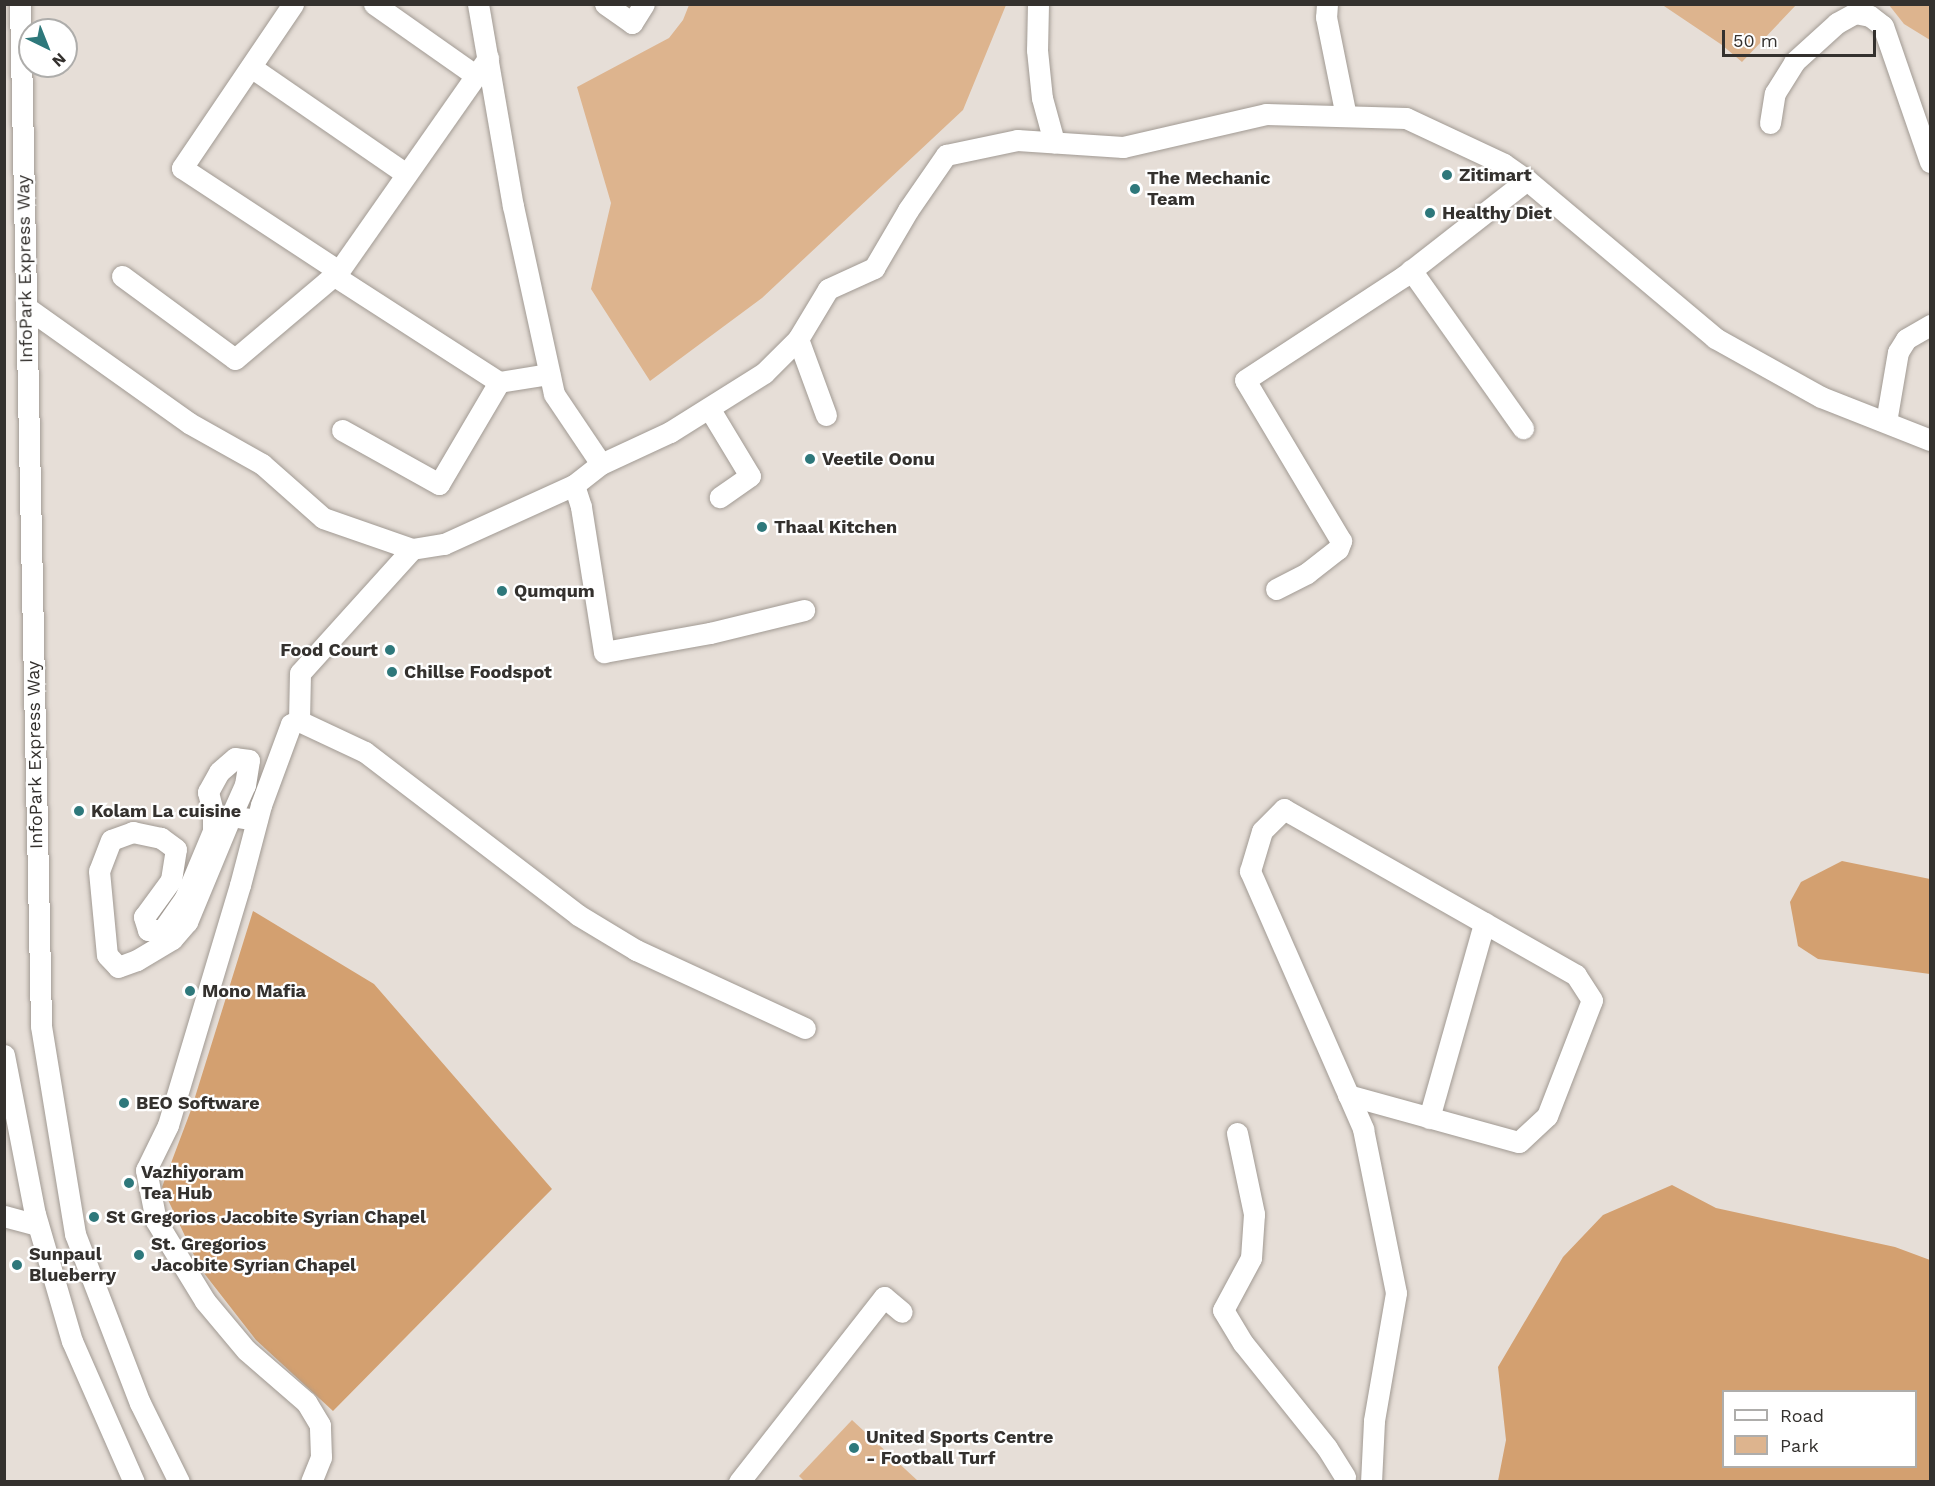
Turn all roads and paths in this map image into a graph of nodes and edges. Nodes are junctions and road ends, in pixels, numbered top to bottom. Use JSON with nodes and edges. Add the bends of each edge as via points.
{"nodes":[{"id":1,"x":20,"y":4,"type":"edge"},
{"id":2,"x":293,"y":4,"type":"edge"},
{"id":3,"x":374,"y":4,"type":"edge"},
{"id":4,"x":478,"y":4,"type":"edge"},
{"id":5,"x":605,"y":4,"type":"edge"},
{"id":6,"x":644,"y":4,"type":"edge"},
{"id":7,"x":1038,"y":4,"type":"edge"},
{"id":8,"x":1327,"y":4,"type":"edge"},
{"id":9,"x":251,"y":67,"type":"junction"},
{"id":10,"x":482,"y":67,"type":"junction"},
{"id":11,"x":1346,"y":116,"type":"junction"},
{"id":12,"x":1770,"y":123,"type":"dead end"},
{"id":13,"x":1054,"y":142,"type":"junction"},
{"id":14,"x":1930,"y":162,"type":"edge"},
{"id":15,"x":406,"y":174,"type":"junction"},
{"id":16,"x":1527,"y":180,"type":"junction"},
{"id":17,"x":1411,"y":270,"type":"junction"},
{"id":18,"x":336,"y":273,"type":"junction"},
{"id":19,"x":122,"y":276,"type":"dead end"},
{"id":20,"x":26,"y":308,"type":"junction"},
{"id":21,"x":1930,"y":325,"type":"edge"},
{"id":22,"x":798,"y":339,"type":"junction"},
{"id":23,"x":549,"y":374,"type":"junction"},
{"id":24,"x":500,"y":382,"type":"junction"},
{"id":25,"x":709,"y":408,"type":"junction"},
{"id":26,"x":826,"y":415,"type":"dead end"},
{"id":27,"x":1886,"y":422,"type":"junction"},
{"id":28,"x":1523,"y":428,"type":"dead end"},
{"id":29,"x":342,"y":430,"type":"dead end"},
{"id":30,"x":1930,"y":440,"type":"edge"},
{"id":31,"x":601,"y":465,"type":"junction"},
{"id":32,"x":574,"y":484,"type":"junction"},
{"id":33,"x":720,"y":497,"type":"dead end"},
{"id":34,"x":412,"y":549,"type":"junction"},
{"id":35,"x":1276,"y":589,"type":"dead end"},
{"id":36,"x":804,"y":610,"type":"dead end"},
{"id":37,"x":299,"y":721,"type":"junction"},
{"id":38,"x":231,"y":816,"type":"junction"},
{"id":39,"x":257,"y":820,"type":"junction"},
{"id":40,"x":1484,"y":923,"type":"junction"},
{"id":41,"x":805,"y":1028,"type":"dead end"},
{"id":42,"x":4,"y":1055,"type":"edge"},
{"id":43,"x":1348,"y":1095,"type":"junction"},
{"id":44,"x":1429,"y":1118,"type":"junction"},
{"id":45,"x":1237,"y":1133,"type":"dead end"},
{"id":46,"x":4,"y":1216,"type":"edge"},
{"id":47,"x":38,"y":1226,"type":"junction"},
{"id":48,"x":902,"y":1312,"type":"dead end"},
{"id":49,"x":1343,"y":1480,"type":"edge"},
{"id":50,"x":134,"y":1482,"type":"edge"},
{"id":51,"x":179,"y":1482,"type":"edge"},
{"id":52,"x":311,"y":1482,"type":"edge"},
{"id":53,"x":739,"y":1482,"type":"edge"},
{"id":54,"x":1371,"y":1482,"type":"edge"}],
"edges":[{"from":1,"to":20,"type":"street","name":"InfoPark Express Way"},
{"from":2,"to":9,"type":"street"},
{"from":3,"to":10,"type":"street"},
{"from":4,"to":10,"type":"street"},
{"from":5,"to":6,"type":"street","via":[[632,23]]},
{"from":7,"to":13,"type":"street","via":[[1042,98]]},
{"from":8,"to":11,"type":"street","via":[[1326,17]]},
{"from":9,"to":15,"type":"street"},
{"from":9,"to":18,"type":"street","via":[[182,168]]},
{"from":10,"to":15,"type":"street"},
{"from":10,"to":23,"type":"street"},
{"from":11,"to":13,"type":"street","via":[[1266,114],[1123,147]]},
{"from":11,"to":16,"type":"street","via":[[1406,118]]},
{"from":12,"to":14,"type":"street","via":[[1775,93],[1794,62],[1837,22],[1855,13],[1870,16],[1883,26]]},
{"from":13,"to":22,"type":"street","via":[[1017,140],[946,156],[874,268],[828,289]]},
{"from":15,"to":18,"type":"street"},
{"from":16,"to":17,"type":"street"},
{"from":16,"to":27,"type":"street","via":[[1715,338],[1821,397]]},
{"from":17,"to":28,"type":"street"},
{"from":17,"to":35,"type":"street","via":[[1245,380],[1341,541],[1338,549],[1307,573]]},
{"from":18,"to":19,"type":"street","via":[[235,359]]},
{"from":18,"to":24,"type":"street"},
{"from":20,"to":34,"type":"street","via":[[189,423],[262,464],[323,518]]},
{"from":20,"to":51,"type":"street","name":"InfoPark Express Way","via":[[41,1026],[75,1234],[140,1403]]},
{"from":21,"to":27,"type":"street","via":[[1906,339],[1898,352]]},
{"from":22,"to":25,"type":"street","via":[[764,373]]},
{"from":22,"to":26,"type":"street"},
{"from":23,"to":24,"type":"street"},
{"from":23,"to":31,"type":"street","via":[[554,394]]},
{"from":24,"to":29,"type":"street","via":[[439,484]]},
{"from":25,"to":31,"type":"street","via":[[670,432]]},
{"from":25,"to":33,"type":"street","via":[[750,476]]},
{"from":27,"to":30,"type":"street"},
{"from":31,"to":32,"type":"street"},
{"from":32,"to":34,"type":"street","via":[[444,544]]},
{"from":32,"to":36,"type":"street","via":[[604,652],[710,633]]},
{"from":34,"to":37,"type":"street","via":[[300,673]]},
{"from":37,"to":39,"type":"street","via":[[291,724]]},
{"from":37,"to":41,"type":"street","via":[[365,752],[578,915],[636,950]]},
{"from":38,"to":38,"type":"street","via":[[187,922],[172,939],[118,967],[107,955],[99,871],[111,840],[133,832],[161,838],[176,849],[171,880],[144,917],[148,930],[163,930],[185,898],[213,831],[208,792],[219,772],[235,758],[249,759],[245,785]]},
{"from":38,"to":39,"type":"street"},
{"from":39,"to":52,"type":"street","via":[[168,1125],[146,1170],[156,1221],[205,1301],[246,1350],[306,1402],[320,1425],[321,1457]]},
{"from":40,"to":43,"type":"street","via":[[1284,809],[1262,831],[1250,871]]},
{"from":40,"to":44,"type":"street"},
{"from":40,"to":44,"type":"street","via":[[1576,975],[1592,1000],[1547,1116],[1520,1142]]},
{"from":42,"to":47,"type":"street"},
{"from":43,"to":44,"type":"street"},
{"from":43,"to":54,"type":"street","via":[[1363,1129],[1396,1293],[1374,1421]]},
{"from":45,"to":49,"type":"street","via":[[1254,1214],[1252,1247],[1251,1258],[1223,1310],[1243,1343],[1327,1448]]},
{"from":46,"to":47,"type":"street"},
{"from":47,"to":50,"type":"street","via":[[72,1341]]},
{"from":48,"to":53,"type":"street","via":[[884,1297]]}]}
